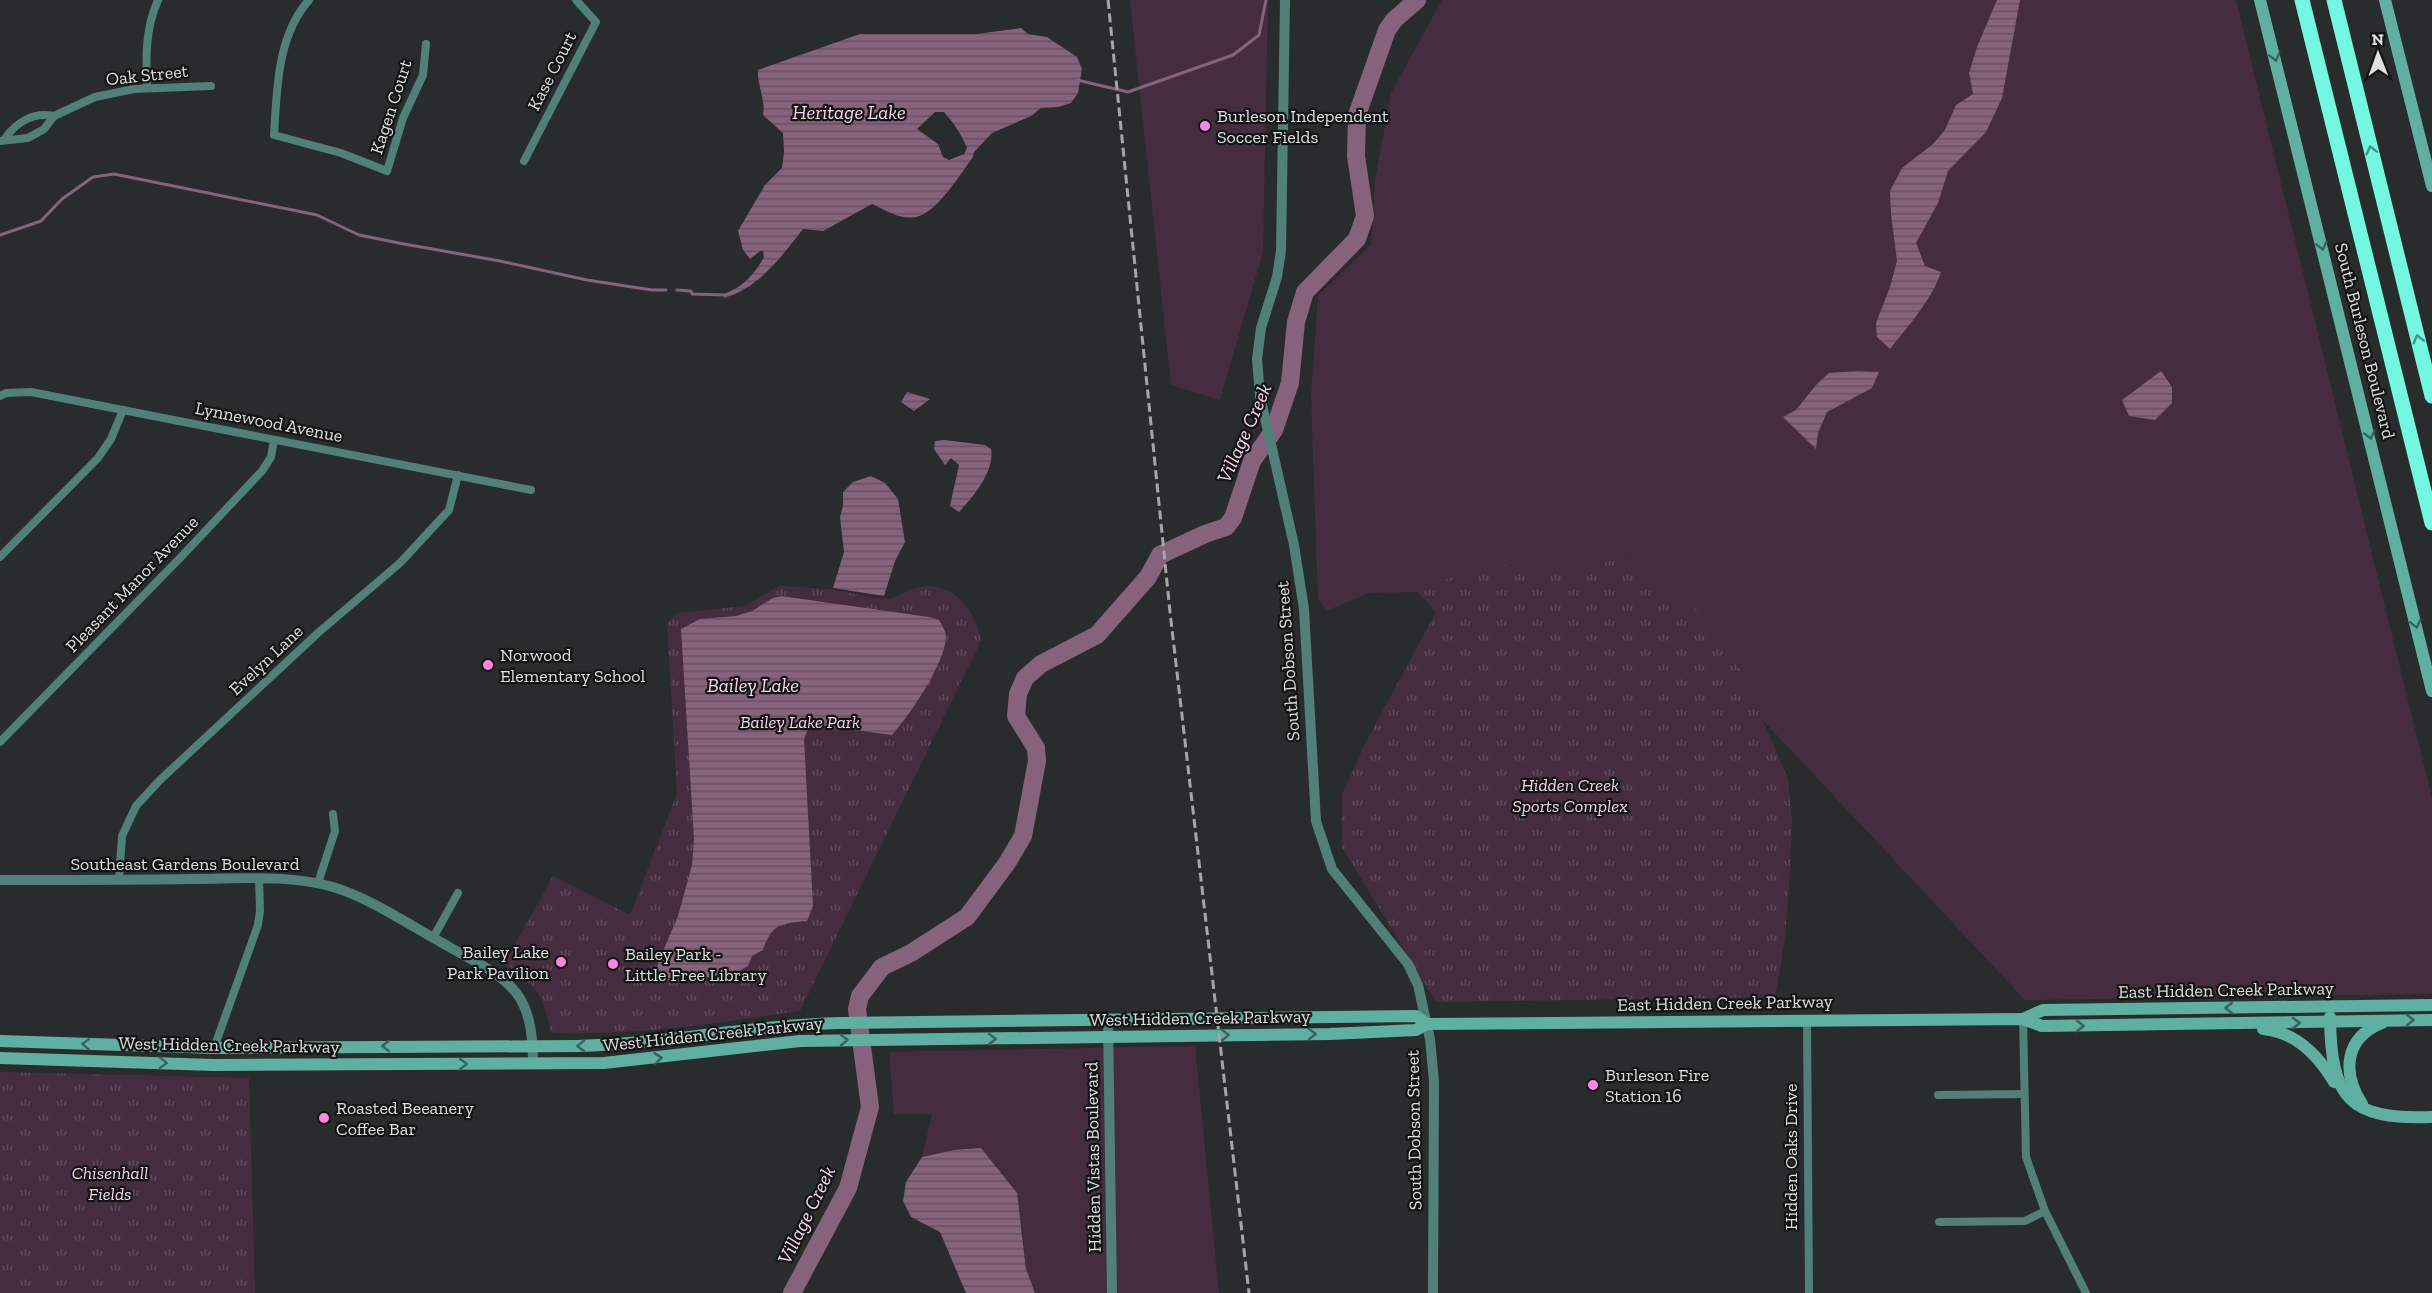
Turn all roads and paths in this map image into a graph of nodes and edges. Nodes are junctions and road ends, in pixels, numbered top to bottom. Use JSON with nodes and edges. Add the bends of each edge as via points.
{"nodes":[{"id":1,"x":158,"y":0,"type":"edge"},
{"id":2,"x":309,"y":0,"type":"edge"},
{"id":3,"x":576,"y":0,"type":"edge"},
{"id":4,"x":1285,"y":0,"type":"edge"},
{"id":5,"x":2260,"y":0,"type":"edge"},
{"id":6,"x":2302,"y":0,"type":"edge"},
{"id":7,"x":2334,"y":0,"type":"edge"},
{"id":8,"x":2385,"y":0,"type":"edge"},
{"id":9,"x":426,"y":44,"type":"dead end"},
{"id":10,"x":211,"y":86,"type":"dead end"},
{"id":11,"x":147,"y":88,"type":"junction"},
{"id":12,"x":54,"y":116,"type":"junction"},
{"id":13,"x":2,"y":140,"type":"edge"},
{"id":14,"x":524,"y":161,"type":"dead end"},
{"id":15,"x":2432,"y":186,"type":"edge"},
{"id":16,"x":0,"y":396,"type":"edge"},
{"id":17,"x":2432,"y":396,"type":"edge"},
{"id":18,"x":123,"y":410,"type":"junction"},
{"id":19,"x":274,"y":440,"type":"junction"},
{"id":20,"x":458,"y":475,"type":"junction"},
{"id":21,"x":531,"y":490,"type":"dead end"},
{"id":22,"x":2432,"y":523,"type":"edge"},
{"id":23,"x":0,"y":558,"type":"edge"},
{"id":24,"x":2432,"y":691,"type":"edge"},
{"id":25,"x":0,"y":742,"type":"edge"},
{"id":26,"x":333,"y":814,"type":"dead end"},
{"id":27,"x":259,"y":879,"type":"junction"},
{"id":28,"x":0,"y":880,"type":"edge"},
{"id":29,"x":120,"y":880,"type":"junction"},
{"id":30,"x":318,"y":883,"type":"junction"},
{"id":31,"x":458,"y":893,"type":"dead end"},
{"id":32,"x":433,"y":938,"type":"junction"},
{"id":33,"x":2432,"y":1005,"type":"edge"},
{"id":34,"x":2330,"y":1006,"type":"junction"},
{"id":35,"x":2023,"y":1019,"type":"junction"},
{"id":36,"x":1108,"y":1020,"type":"junction"},
{"id":37,"x":1807,"y":1020,"type":"junction"},
{"id":38,"x":2432,"y":1020,"type":"edge"},
{"id":39,"x":2389,"y":1021,"type":"junction"},
{"id":40,"x":2330,"y":1022,"type":"junction"},
{"id":41,"x":1427,"y":1024,"type":"junction"},
{"id":42,"x":2229,"y":1025,"type":"junction"},
{"id":43,"x":1108,"y":1038,"type":"junction"},
{"id":44,"x":0,"y":1041,"type":"edge"},
{"id":45,"x":533,"y":1046,"type":"junction"},
{"id":46,"x":214,"y":1048,"type":"junction"},
{"id":47,"x":0,"y":1058,"type":"edge"},
{"id":48,"x":533,"y":1063,"type":"junction"},
{"id":49,"x":2345,"y":1093,"type":"junction"},
{"id":50,"x":2024,"y":1094,"type":"junction"},
{"id":51,"x":1938,"y":1095,"type":"dead end"},
{"id":52,"x":2366,"y":1110,"type":"junction"},
{"id":53,"x":2432,"y":1117,"type":"edge"},
{"id":54,"x":2045,"y":1211,"type":"junction"},
{"id":55,"x":1939,"y":1222,"type":"dead end"},
{"id":56,"x":1112,"y":1293,"type":"edge"},
{"id":57,"x":1433,"y":1293,"type":"edge"},
{"id":58,"x":1809,"y":1293,"type":"edge"},
{"id":59,"x":2086,"y":1293,"type":"edge"}],
"edges":[{"from":1,"to":11,"type":"street","via":[[146,44]]},
{"from":2,"to":9,"type":"street","name":"Kagen Court","via":[[293,22],[283,54],[274,135],[341,153],[387,171],[423,75]]},
{"from":3,"to":14,"type":"street","name":"Kase Court","via":[[596,22]]},
{"from":4,"to":41,"type":"street","name":"South Dobson Street","via":[[1281,251],[1257,359],[1263,413],[1294,545],[1304,609],[1316,821],[1332,869],[1414,974]]},
{"from":5,"to":24,"type":"main road","name":"South Burleson Boulevard","one_way":true},
{"from":6,"to":22,"type":"highway"},
{"from":17,"to":7,"type":"highway","one_way":true},
{"from":8,"to":15,"type":"main road"},
{"from":10,"to":11,"type":"street","name":"Oak Street"},
{"from":11,"to":12,"type":"street","name":"Oak Street","via":[[95,97]]},
{"from":12,"to":13,"type":"street","name":"Oak Street","via":[[44,129],[28,138]]},
{"from":12,"to":13,"type":"street","name":"Oak Street","via":[[42,114],[24,120]]},
{"from":16,"to":18,"type":"street","name":"Lynnewood Avenue","via":[[31,392]]},
{"from":18,"to":19,"type":"street","name":"Lynnewood Avenue"},
{"from":18,"to":23,"type":"street","via":[[98,458]]},
{"from":19,"to":20,"type":"street","name":"Lynnewood Avenue"},
{"from":19,"to":25,"type":"street","name":"Pleasant Manor Avenue","via":[[271,457],[262,471]]},
{"from":20,"to":21,"type":"street","name":"Lynnewood Avenue"},
{"from":20,"to":29,"type":"street","name":"Evelyn Lane","via":[[449,510],[414,549],[319,632],[136,806],[122,836]]},
{"from":26,"to":30,"type":"street","via":[[335,831]]},
{"from":27,"to":29,"type":"street","name":"Southeast Gardens Boulevard"},
{"from":27,"to":30,"type":"street","name":"Southeast Gardens Boulevard"},
{"from":27,"to":46,"type":"street","via":[[258,925]]},
{"from":28,"to":29,"type":"street","name":"Southeast Gardens Boulevard"},
{"from":30,"to":32,"type":"street","name":"Southeast Gardens Boulevard","via":[[368,903]]},
{"from":31,"to":32,"type":"street"},
{"from":32,"to":45,"type":"street","name":"Southeast Gardens Boulevard","via":[[494,972],[518,993],[528,1010]]},
{"from":33,"to":34,"type":"main road","name":"East Hidden Creek Parkway"},
{"from":34,"to":35,"type":"main road","name":"East Hidden Creek Parkway","one_way":true,"via":[[2043,1010]]},
{"from":34,"to":40,"type":"main road"},
{"from":35,"to":37,"type":"main road","name":"East Hidden Creek Parkway"},
{"from":35,"to":42,"type":"main road","name":"East Hidden Creek Parkway","one_way":true,"via":[[2042,1026]]},
{"from":35,"to":50,"type":"street"},
{"from":36,"to":41,"type":"main road","name":"West Hidden Creek Parkway","via":[[1416,1016]]},
{"from":36,"to":43,"type":"street","name":"Hidden Vistas Boulevard"},
{"from":36,"to":45,"type":"main road","name":"West Hidden Creek Parkway","one_way":true,"via":[[808,1024],[627,1045]]},
{"from":37,"to":41,"type":"main road","name":"East Hidden Creek Parkway"},
{"from":37,"to":58,"type":"street","name":"Hidden Oaks Drive"},
{"from":39,"to":38,"type":"main road","name":"East Hidden Creek Parkway","one_way":true},
{"from":39,"to":40,"type":"main road","name":"East Hidden Creek Parkway"},
{"from":39,"to":52,"type":"main road","via":[[2370,1028],[2360,1037],[2349,1059],[2352,1085]]},
{"from":42,"to":40,"type":"main road","name":"East Hidden Creek Parkway","one_way":true},
{"from":40,"to":49,"type":"main road","via":[[2331,1057]]},
{"from":43,"to":41,"type":"main road","name":"West Hidden Creek Parkway","one_way":true,"via":[[1416,1030]]},
{"from":41,"to":57,"type":"street","name":"South Dobson Street","via":[[1434,1081]]},
{"from":42,"to":49,"type":"main road","via":[[2273,1030],[2301,1042]]},
{"from":48,"to":43,"type":"main road","name":"West Hidden Creek Parkway","one_way":true,"via":[[636,1061],[800,1041]]},
{"from":43,"to":56,"type":"street","name":"Hidden Vistas Boulevard"},
{"from":46,"to":44,"type":"main road","name":"West Hidden Creek Parkway","one_way":true},
{"from":45,"to":46,"type":"main road","name":"West Hidden Creek Parkway","one_way":true},
{"from":45,"to":48,"type":"street","name":"Southeast Gardens Boulevard"},
{"from":47,"to":48,"type":"main road","name":"West Hidden Creek Parkway","one_way":true,"via":[[213,1065]]},
{"from":49,"to":52,"type":"main road"},
{"from":50,"to":51,"type":"street"},
{"from":50,"to":54,"type":"street","via":[[2026,1157]]},
{"from":52,"to":53,"type":"main road","via":[[2382,1116]]},
{"from":54,"to":55,"type":"street","via":[[2019,1221]]},
{"from":54,"to":59,"type":"street"}]}
